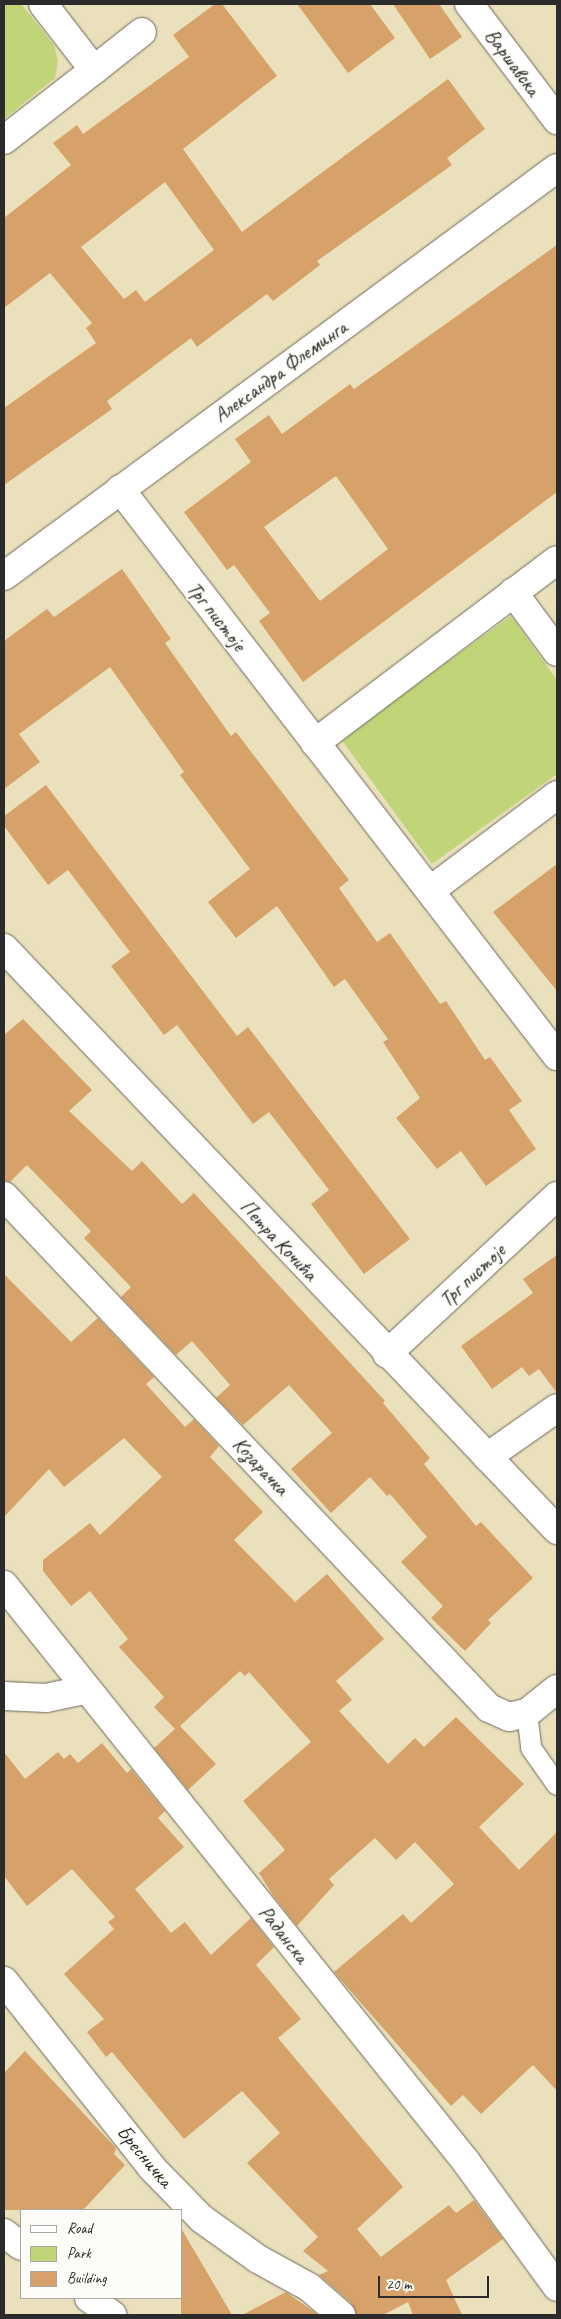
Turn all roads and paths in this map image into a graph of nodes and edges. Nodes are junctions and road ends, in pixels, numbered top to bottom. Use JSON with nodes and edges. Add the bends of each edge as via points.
{"nodes":[{"id":1,"x":43,"y":4,"type":"edge"},
{"id":2,"x":469,"y":4,"type":"edge"},
{"id":3,"x":142,"y":32,"type":"dead end"},
{"id":4,"x":94,"y":70,"type":"junction"},
{"id":5,"x":557,"y":120,"type":"edge"},
{"id":6,"x":4,"y":140,"type":"edge"},
{"id":7,"x":557,"y":168,"type":"edge"},
{"id":8,"x":120,"y":489,"type":"junction"},
{"id":9,"x":557,"y":560,"type":"edge"},
{"id":10,"x":4,"y":576,"type":"edge"},
{"id":11,"x":513,"y":592,"type":"junction"},
{"id":12,"x":557,"y":652,"type":"edge"},
{"id":13,"x":315,"y":743,"type":"junction"},
{"id":14,"x":557,"y":795,"type":"edge"},
{"id":15,"x":431,"y":890,"type":"junction"},
{"id":16,"x":4,"y":948,"type":"edge"},
{"id":17,"x":557,"y":1056,"type":"edge"},
{"id":18,"x":4,"y":1196,"type":"edge"},
{"id":19,"x":557,"y":1196,"type":"edge"},
{"id":20,"x":387,"y":1354,"type":"junction"},
{"id":21,"x":557,"y":1408,"type":"edge"},
{"id":22,"x":486,"y":1457,"type":"junction"},
{"id":23,"x":557,"y":1530,"type":"edge"},
{"id":24,"x":4,"y":1585,"type":"edge"},
{"id":25,"x":557,"y":1689,"type":"edge"},
{"id":26,"x":85,"y":1690,"type":"junction"},
{"id":27,"x":4,"y":1696,"type":"edge"},
{"id":28,"x":527,"y":1713,"type":"junction"},
{"id":29,"x":557,"y":1785,"type":"edge"},
{"id":30,"x":4,"y":1982,"type":"edge"},
{"id":31,"x":4,"y":2233,"type":"edge"},
{"id":32,"x":20,"y":2245,"type":"edge"},
{"id":33,"x":557,"y":2287,"type":"edge"},
{"id":34,"x":90,"y":2299,"type":"edge"},
{"id":35,"x":112,"y":2315,"type":"edge"},
{"id":36,"x":341,"y":2315,"type":"edge"}],
"edges":[{"from":1,"to":4,"type":"street"},
{"from":2,"to":5,"type":"street","name":"Варшавска"},
{"from":3,"to":4,"type":"street"},
{"from":4,"to":6,"type":"street"},
{"from":7,"to":8,"type":"street","name":"Александра Флеминга"},
{"from":8,"to":10,"type":"street","name":"Александра Флеминга"},
{"from":8,"to":13,"type":"street","name":"Трг пистоје"},
{"from":9,"to":11,"type":"street"},
{"from":11,"to":12,"type":"street"},
{"from":11,"to":13,"type":"street"},
{"from":13,"to":15,"type":"street","name":"Трг пистоје"},
{"from":14,"to":15,"type":"street"},
{"from":15,"to":17,"type":"street","name":"Трг пистоје"},
{"from":16,"to":20,"type":"street","name":"Петра Кочића"},
{"from":18,"to":28,"type":"street","name":"Козарачка","via":[[489,1708],[509,1717]]},
{"from":19,"to":20,"type":"street","name":"Трг пистоје"},
{"from":20,"to":22,"type":"street","name":"Петра Кочића"},
{"from":21,"to":22,"type":"street"},
{"from":22,"to":23,"type":"street","name":"Петра Кочића"},
{"from":24,"to":26,"type":"street","name":"Раданска"},
{"from":25,"to":28,"type":"street"},
{"from":26,"to":27,"type":"street","via":[[46,1698]]},
{"from":26,"to":33,"type":"street","name":"Раданска","via":[[466,2163]]},
{"from":28,"to":29,"type":"lane","via":[[531,1748]]},
{"from":30,"to":36,"type":"street","name":"Бресничка","via":[[152,2168],[202,2219],[258,2259],[309,2287]]},
{"from":31,"to":32,"type":"street"},
{"from":34,"to":35,"type":"street"}]}
